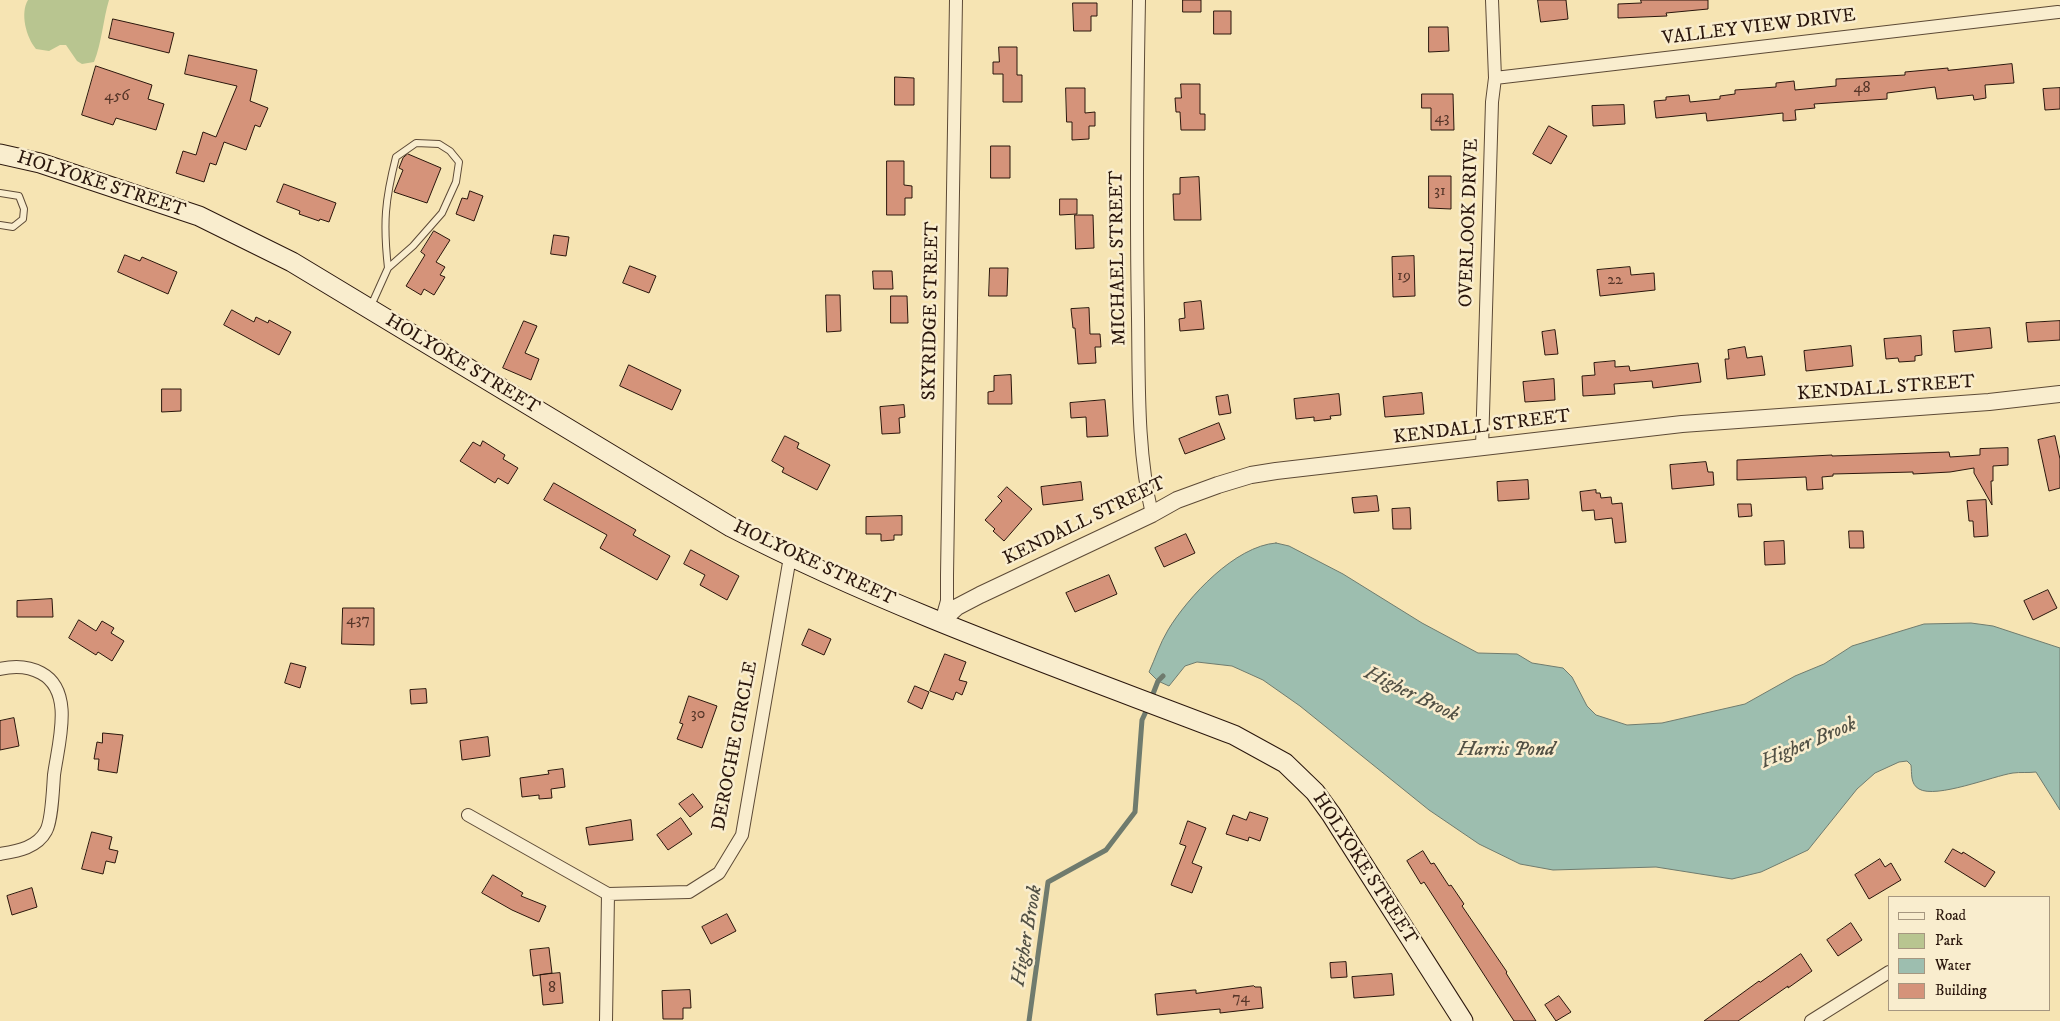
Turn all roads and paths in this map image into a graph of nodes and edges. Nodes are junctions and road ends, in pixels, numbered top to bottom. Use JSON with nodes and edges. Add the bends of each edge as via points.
{"nodes":[{"id":1,"x":956,"y":0,"type":"edge"},
{"id":2,"x":1139,"y":0,"type":"edge"},
{"id":3,"x":1492,"y":0,"type":"edge"},
{"id":4,"x":2059,"y":10,"type":"edge"},
{"id":5,"x":1495,"y":78,"type":"junction"},
{"id":6,"x":0,"y":154,"type":"edge"},
{"id":7,"x":0,"y":193,"type":"edge"},
{"id":8,"x":0,"y":225,"type":"edge"},
{"id":9,"x":388,"y":268,"type":"junction"},
{"id":10,"x":370,"y":309,"type":"junction"},
{"id":11,"x":2060,"y":394,"type":"edge"},
{"id":12,"x":1482,"y":448,"type":"junction"},
{"id":13,"x":1152,"y":514,"type":"junction"},
{"id":14,"x":790,"y":557,"type":"junction"},
{"id":15,"x":942,"y":622,"type":"junction"},
{"id":16,"x":0,"y":670,"type":"edge"},
{"id":17,"x":468,"y":815,"type":"dead end"},
{"id":18,"x":0,"y":854,"type":"edge"},
{"id":19,"x":608,"y":894,"type":"junction"},
{"id":20,"x":1888,"y":973,"type":"edge"},
{"id":21,"x":606,"y":1021,"type":"edge"},
{"id":22,"x":1463,"y":1021,"type":"edge"},
{"id":23,"x":1811,"y":1021,"type":"edge"}],
"edges":[{"from":1,"to":15,"type":"street","name":"SKYRIDGE STREET","via":[[947,601]]},
{"from":2,"to":13,"type":"street","name":"MICHAEL STREET","via":[[1136,128],[1138,339],[1144,480]]},
{"from":3,"to":5,"type":"street","name":"OVERLOOK DRIVE"},
{"from":4,"to":5,"type":"street","name":"VALLEY VIEW DRIVE"},
{"from":5,"to":12,"type":"street","name":"OVERLOOK DRIVE"},
{"from":6,"to":10,"type":"main road","name":"HOLYOKE STREET","via":[[40,163],[199,216],[292,262]]},
{"from":7,"to":8,"type":"lane","via":[[19,196],[24,209],[23,219],[13,227]]},
{"from":9,"to":9,"type":"lane","via":[[442,213],[456,182],[459,162],[439,144],[416,143],[396,157],[384,213]]},
{"from":9,"to":10,"type":"lane"},
{"from":10,"to":14,"type":"main road","name":"HOLYOKE STREET","via":[[731,527]]},
{"from":11,"to":12,"type":"street","name":"KENDALL STREET","via":[[1682,424]]},
{"from":12,"to":13,"type":"street","name":"KENDALL STREET","via":[[1251,475],[1177,500]]},
{"from":13,"to":15,"type":"street","name":"KENDALL STREET","via":[[980,595],[957,607]]},
{"from":14,"to":15,"type":"main road","name":"HOLYOKE STREET"},
{"from":14,"to":19,"type":"street","name":"DEROCHE CIRCLE","via":[[742,835],[719,873],[689,892]]},
{"from":15,"to":22,"type":"main road","name":"HOLYOKE STREET","via":[[1165,708],[1254,745],[1285,763],[1306,781],[1332,814]]},
{"from":16,"to":18,"type":"street","via":[[29,669],[50,679],[61,700],[61,722],[46,830],[32,845]]},
{"from":17,"to":19,"type":"street"},
{"from":19,"to":21,"type":"street"},
{"from":20,"to":23,"type":"street"}]}
